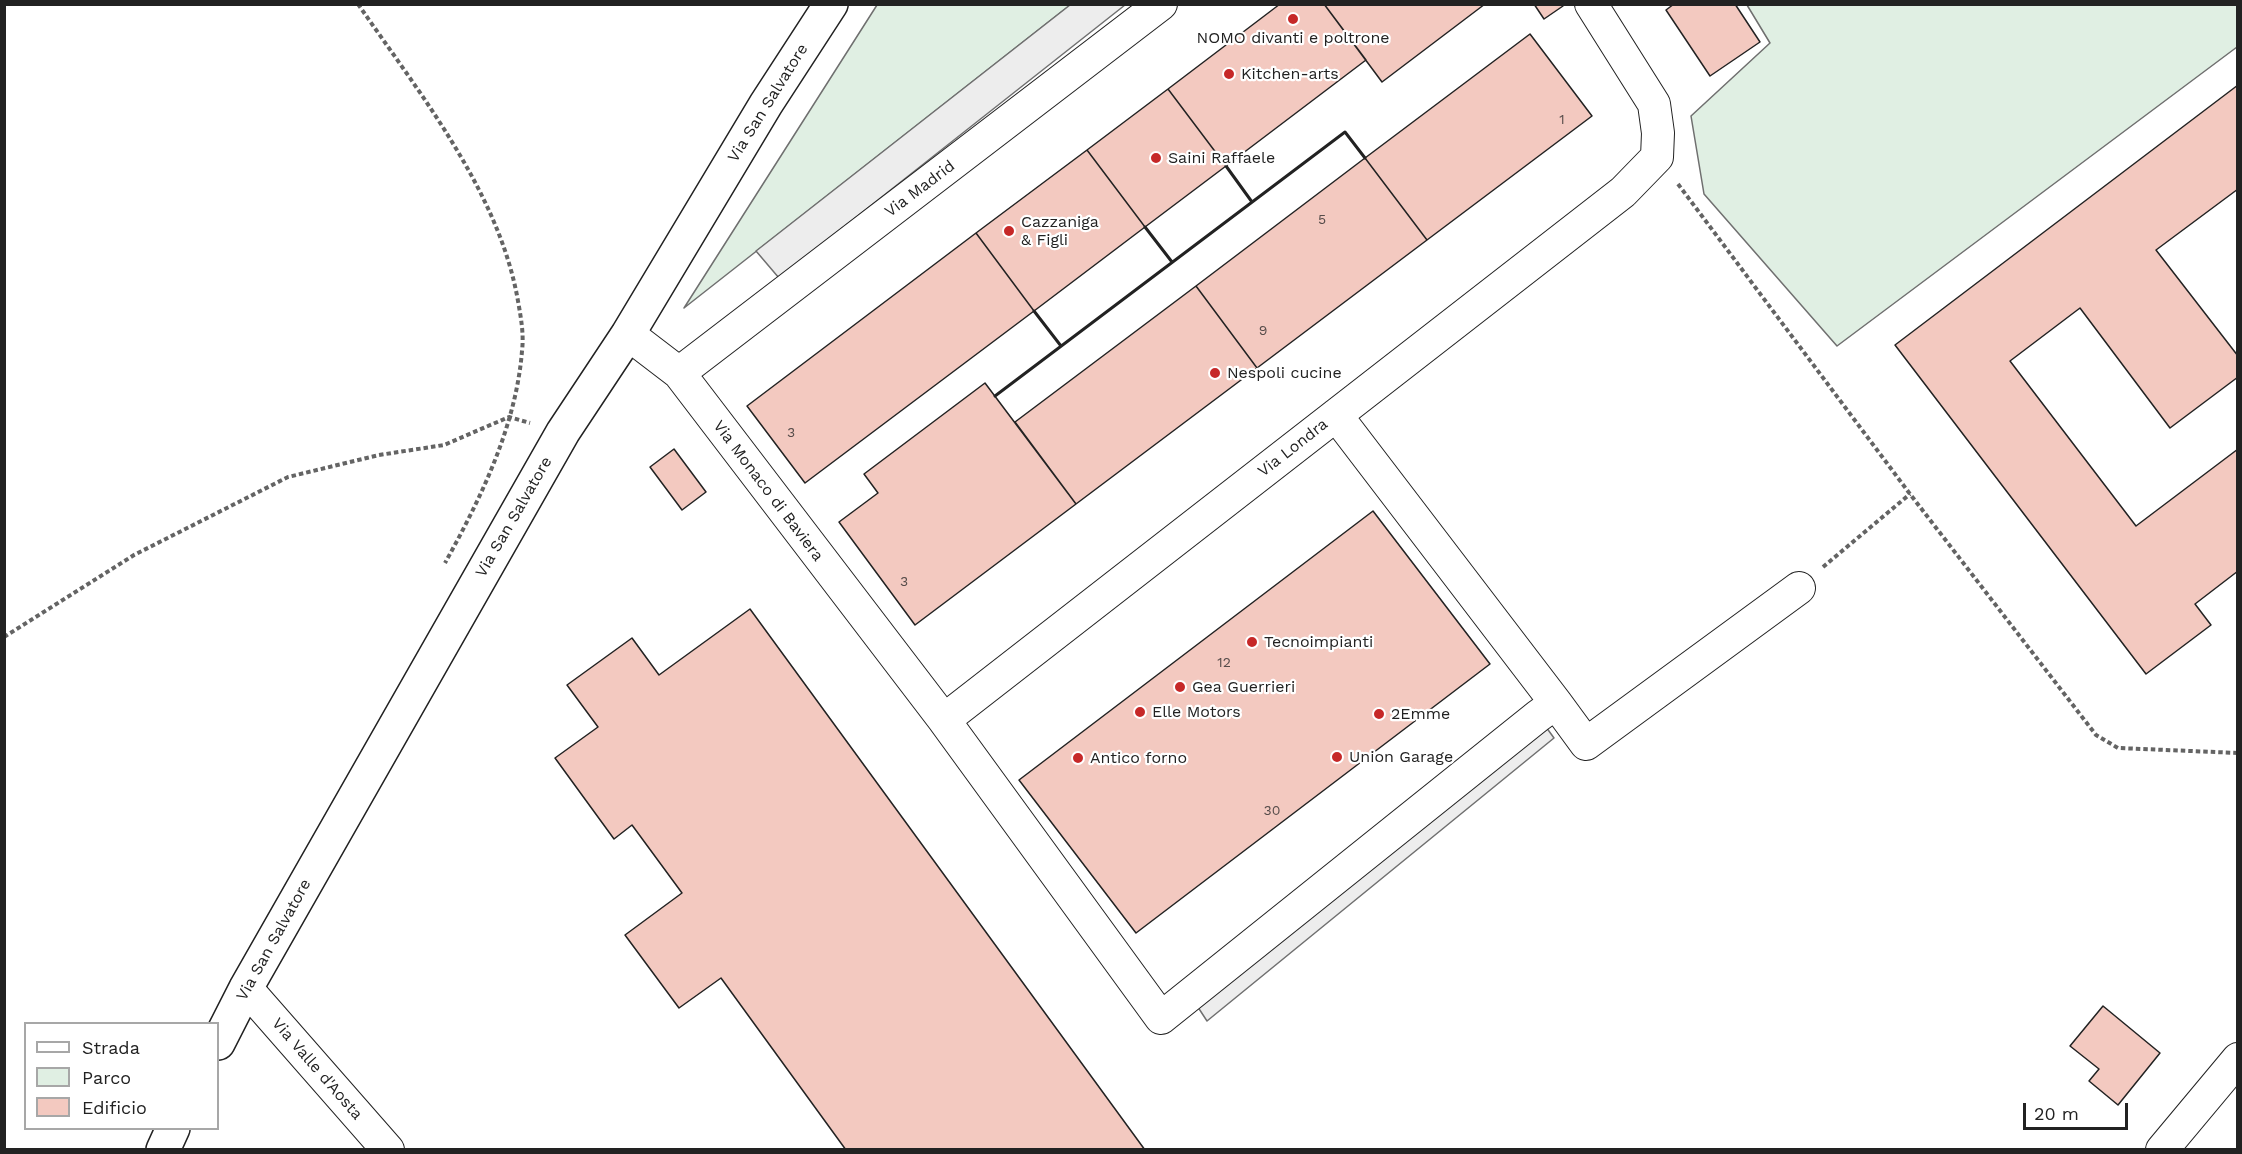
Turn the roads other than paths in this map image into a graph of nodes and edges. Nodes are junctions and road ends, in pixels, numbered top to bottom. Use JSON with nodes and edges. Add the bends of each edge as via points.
{"nodes":[{"id":1,"x":831,"y":4,"type":"edge"},
{"id":2,"x":1161,"y":4,"type":"edge"},
{"id":3,"x":1591,"y":4,"type":"edge"},
{"id":4,"x":628,"y":334,"type":"junction"},
{"id":5,"x":679,"y":373,"type":"junction"},
{"id":6,"x":1336,"y":415,"type":"junction"},
{"id":7,"x":1799,"y":588,"type":"road end"},
{"id":8,"x":1556,"y":703,"type":"junction"},
{"id":9,"x":944,"y":720,"type":"junction"},
{"id":10,"x":246,"y":987,"type":"junction"},
{"id":11,"x":219,"y":1041,"type":"edge"},
{"id":12,"x":2238,"y":1059,"type":"edge"},
{"id":13,"x":172,"y":1130,"type":"edge"},
{"id":14,"x":163,"y":1149,"type":"edge"},
{"id":15,"x":388,"y":1149,"type":"edge"},
{"id":16,"x":2162,"y":1149,"type":"edge"}],
"edges":[{"from":1,"to":4,"type":"street","name":"Via San Salvatore"},
{"from":2,"to":5,"type":"street","name":"Via Madrid"},
{"from":3,"to":6,"type":"street","name":"Via Londra","via":[[1654,104],[1657,156],[1623,192]]},
{"from":4,"to":5,"type":"street","name":"Via Monaco di Baviera"},
{"from":4,"to":10,"type":"street","name":"Via San Salvatore","via":[[563,432]]},
{"from":5,"to":9,"type":"street","name":"Via Monaco di Baviera"},
{"from":6,"to":8,"type":"street"},
{"from":6,"to":9,"type":"street","name":"Via Londra"},
{"from":7,"to":8,"type":"street","via":[[1586,744]]},
{"from":8,"to":9,"type":"street","via":[[1161,1018]]},
{"from":10,"to":11,"type":"street","name":"Via San Salvatore"},
{"from":10,"to":15,"type":"street","name":"Via Valle d'Aosta"},
{"from":12,"to":16,"type":"street"},
{"from":13,"to":14,"type":"street"}]}
